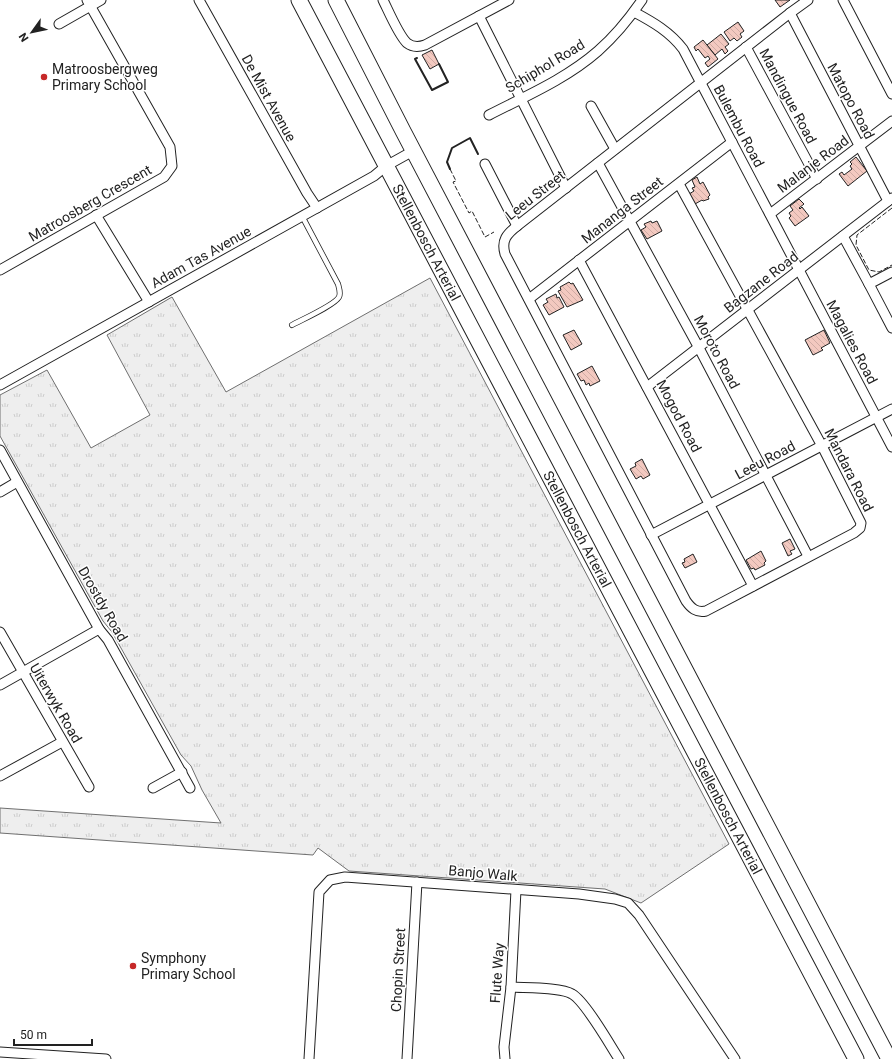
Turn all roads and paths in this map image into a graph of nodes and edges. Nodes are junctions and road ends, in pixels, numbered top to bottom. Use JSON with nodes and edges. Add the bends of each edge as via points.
{"nodes":[{"id":1,"x":101,"y":0,"type":"edge"},
{"id":2,"x":199,"y":0,"type":"edge"},
{"id":3,"x":299,"y":0,"type":"edge"},
{"id":4,"x":336,"y":0,"type":"edge"},
{"id":5,"x":383,"y":0,"type":"edge"},
{"id":6,"x":509,"y":0,"type":"edge"},
{"id":7,"x":642,"y":0,"type":"edge"},
{"id":8,"x":808,"y":0,"type":"edge"},
{"id":9,"x":843,"y":0,"type":"edge"},
{"id":10,"x":89,"y":3,"type":"edge"},
{"id":11,"x":634,"y":12,"type":"junction"},
{"id":12,"x":790,"y":13,"type":"junction"},
{"id":13,"x":479,"y":16,"type":"junction"},
{"id":14,"x":59,"y":24,"type":"dead end"},
{"id":15,"x":746,"y":47,"type":"junction"},
{"id":16,"x":700,"y":83,"type":"junction"},
{"id":17,"x":892,"y":94,"type":"edge"},
{"id":18,"x":521,"y":98,"type":"junction"},
{"id":19,"x":592,"y":106,"type":"dead end"},
{"id":20,"x":489,"y":115,"type":"dead end"},
{"id":21,"x":892,"y":121,"type":"edge"},
{"id":22,"x":732,"y":142,"type":"junction"},
{"id":23,"x":860,"y":146,"type":"junction"},
{"id":24,"x":615,"y":149,"type":"junction"},
{"id":25,"x":414,"y":151,"type":"junction"},
{"id":26,"x":598,"y":163,"type":"junction"},
{"id":27,"x":485,"y":164,"type":"dead end"},
{"id":28,"x":386,"y":166,"type":"junction"},
{"id":29,"x":817,"y":179,"type":"junction"},
{"id":30,"x":679,"y":184,"type":"junction"},
{"id":31,"x":566,"y":188,"type":"junction"},
{"id":32,"x":890,"y":200,"type":"edge"},
{"id":33,"x":317,"y":208,"type":"junction"},
{"id":34,"x":770,"y":214,"type":"junction"},
{"id":35,"x":96,"y":215,"type":"junction"},
{"id":36,"x":302,"y":216,"type":"junction"},
{"id":37,"x":630,"y":221,"type":"junction"},
{"id":38,"x":517,"y":226,"type":"junction"},
{"id":39,"x":843,"y":236,"type":"junction"},
{"id":40,"x":580,"y":260,"type":"junction"},
{"id":41,"x":0,"y":270,"type":"edge"},
{"id":42,"x":799,"y":270,"type":"junction"},
{"id":43,"x":892,"y":272,"type":"edge"},
{"id":44,"x":869,"y":284,"type":"junction"},
{"id":45,"x":529,"y":299,"type":"junction"},
{"id":46,"x":148,"y":302,"type":"junction"},
{"id":47,"x":748,"y":310,"type":"junction"},
{"id":48,"x":292,"y":325,"type":"dead end"},
{"id":49,"x":892,"y":328,"type":"edge"},
{"id":50,"x":699,"y":348,"type":"junction"},
{"id":51,"x":0,"y":385,"type":"edge"},
{"id":52,"x":647,"y":387,"type":"junction"},
{"id":53,"x":892,"y":409,"type":"edge"},
{"id":54,"x":876,"y":417,"type":"junction"},
{"id":55,"x":822,"y":446,"type":"junction"},
{"id":56,"x":892,"y":448,"type":"edge"},
{"id":57,"x":0,"y":450,"type":"edge"},
{"id":58,"x":766,"y":475,"type":"junction"},
{"id":59,"x":17,"y":482,"type":"junction"},
{"id":60,"x":0,"y":492,"type":"edge"},
{"id":61,"x":710,"y":504,"type":"junction"},
{"id":62,"x":652,"y":535,"type":"junction"},
{"id":63,"x":808,"y":556,"type":"junction"},
{"id":64,"x":753,"y":586,"type":"junction"},
{"id":65,"x":99,"y":629,"type":"junction"},
{"id":66,"x":0,"y":632,"type":"edge"},
{"id":67,"x":23,"y":672,"type":"junction"},
{"id":68,"x":0,"y":685,"type":"edge"},
{"id":69,"x":62,"y":742,"type":"junction"},
{"id":70,"x":182,"y":772,"type":"junction"},
{"id":71,"x":0,"y":776,"type":"edge"},
{"id":72,"x":89,"y":787,"type":"dead end"},
{"id":73,"x":153,"y":788,"type":"dead end"},
{"id":74,"x":190,"y":788,"type":"dead end"},
{"id":75,"x":417,"y":882,"type":"junction"},
{"id":76,"x":516,"y":890,"type":"junction"},
{"id":77,"x":511,"y":987,"type":"junction"},
{"id":78,"x":0,"y":1052,"type":"edge"},
{"id":79,"x":68,"y":1058,"type":"edge"},
{"id":80,"x":106,"y":1059,"type":"edge"},
{"id":81,"x":309,"y":1059,"type":"edge"},
{"id":82,"x":407,"y":1059,"type":"edge"},
{"id":83,"x":505,"y":1059,"type":"edge"},
{"id":84,"x":619,"y":1059,"type":"edge"},
{"id":85,"x":735,"y":1059,"type":"edge"},
{"id":86,"x":856,"y":1059,"type":"edge"},
{"id":87,"x":889,"y":1059,"type":"edge"}],
"edges":[{"from":1,"to":10,"type":"street"},
{"from":2,"to":33,"type":"street","name":"De Mist Avenue","via":[[306,193]]},
{"from":3,"to":28,"type":"main road","name":"Stellenbosch Arterial"},
{"from":4,"to":25,"type":"main road","name":"Stellenbosch Arterial"},
{"from":5,"to":13,"type":"street","via":[[403,39],[416,47],[425,45]]},
{"from":6,"to":13,"type":"street"},
{"from":7,"to":11,"type":"street","name":"Schiphol Road"},
{"from":8,"to":12,"type":"street","name":"Leeu Street"},
{"from":9,"to":17,"type":"street"},
{"from":10,"to":14,"type":"street"},
{"from":10,"to":35,"type":"street","name":"Matroosberg Crescent","via":[[170,148],[173,161],[164,177]]},
{"from":11,"to":16,"type":"street","name":"Bulembu Road","via":[[659,26],[675,39],[683,49]]},
{"from":11,"to":18,"type":"street","name":"Schiphol Road","via":[[611,39],[586,60]]},
{"from":12,"to":15,"type":"street","name":"Leeu Street"},
{"from":12,"to":23,"type":"street","name":"Matopo Road"},
{"from":13,"to":18,"type":"street"},
{"from":15,"to":16,"type":"street","name":"Leeu Street"},
{"from":15,"to":29,"type":"street","name":"Mandingue Road"},
{"from":16,"to":22,"type":"street","name":"Bulembu Road"},
{"from":16,"to":24,"type":"street","name":"Leeu Street"},
{"from":18,"to":20,"type":"street","name":"Schiphol Road"},
{"from":18,"to":31,"type":"street"},
{"from":19,"to":24,"type":"street"},
{"from":21,"to":23,"type":"street","name":"Malanje Road"},
{"from":22,"to":30,"type":"street","name":"Mananga Street"},
{"from":22,"to":34,"type":"street","name":"Bulembu Road"},
{"from":23,"to":29,"type":"street","name":"Malanje Road"},
{"from":23,"to":32,"type":"street","name":"Matopo Road"},
{"from":24,"to":26,"type":"street","name":"Leeu Street"},
{"from":25,"to":28,"type":"street","name":"Adam Tas Avenue"},
{"from":25,"to":87,"type":"main road","name":"Stellenbosch Arterial"},
{"from":26,"to":31,"type":"street","name":"Leeu Street"},
{"from":26,"to":37,"type":"street","name":"Moroto Road"},
{"from":27,"to":38,"type":"street"},
{"from":28,"to":33,"type":"street","name":"Adam Tas Avenue","via":[[374,176]]},
{"from":28,"to":86,"type":"main road","name":"Stellenbosch Arterial"},
{"from":29,"to":34,"type":"street","name":"Malanje Road"},
{"from":30,"to":37,"type":"street","name":"Mananga Street"},
{"from":30,"to":47,"type":"street","name":"Mandara Road"},
{"from":31,"to":38,"type":"street","name":"Leeu Street"},
{"from":32,"to":39,"type":"street","name":"Bagzane Road"},
{"from":33,"to":36,"type":"street","name":"Adam Tas Avenue"},
{"from":34,"to":42,"type":"street","name":"Bulembu Road"},
{"from":35,"to":41,"type":"street","name":"Matroosberg Crescent"},
{"from":35,"to":46,"type":"street"},
{"from":36,"to":46,"type":"street","name":"Adam Tas Avenue"},
{"from":36,"to":48,"type":"lane","via":[[338,284],[340,297],[334,303]]},
{"from":37,"to":40,"type":"street","name":"Mananga Street"},
{"from":37,"to":50,"type":"street","name":"Moroto Road"},
{"from":38,"to":45,"type":"street","name":"Leeu Street","via":[[506,235],[504,249]]},
{"from":39,"to":42,"type":"street","name":"Bagzane Road"},
{"from":39,"to":44,"type":"street"},
{"from":40,"to":45,"type":"street","name":"Mananga Street"},
{"from":40,"to":52,"type":"street","name":"Mogod Road"},
{"from":42,"to":47,"type":"street","name":"Bagzane Road"},
{"from":42,"to":54,"type":"street","name":"Magalies Road"},
{"from":43,"to":44,"type":"street"},
{"from":44,"to":49,"type":"street"},
{"from":45,"to":62,"type":"street","name":"Leeu Street"},
{"from":46,"to":51,"type":"street","name":"Adam Tas Avenue"},
{"from":47,"to":50,"type":"street","name":"Bagzane Road"},
{"from":47,"to":55,"type":"street","name":"Mandara Road"},
{"from":50,"to":52,"type":"street","name":"Bagzane Road"},
{"from":50,"to":58,"type":"street","name":"Moroto Road"},
{"from":52,"to":61,"type":"street","name":"Mogod Road"},
{"from":53,"to":54,"type":"street","name":"Leeu Road"},
{"from":54,"to":55,"type":"street","name":"Leeu Road"},
{"from":54,"to":56,"type":"street","name":"Magalies Road"},
{"from":55,"to":58,"type":"street","name":"Leeu Road"},
{"from":55,"to":63,"type":"street","name":"Mandara Road","via":[[861,523],[860,528],[854,533]]},
{"from":57,"to":59,"type":"street","name":"Drostdy Road"},
{"from":58,"to":61,"type":"street","name":"Leeu Road"},
{"from":58,"to":63,"type":"street","name":"Moroto Road"},
{"from":59,"to":60,"type":"street"},
{"from":59,"to":65,"type":"street","name":"Drostdy Road"},
{"from":61,"to":62,"type":"street","name":"Leeu Road"},
{"from":61,"to":64,"type":"street","name":"Mogod Road"},
{"from":62,"to":64,"type":"street","name":"Mandara Road","via":[[691,608],[706,611]]},
{"from":63,"to":64,"type":"street","name":"Mandara Road"},
{"from":65,"to":67,"type":"street"},
{"from":65,"to":70,"type":"street","name":"Drostdy Road","via":[[108,640]]},
{"from":66,"to":67,"type":"street","name":"Uiterwyk Road"},
{"from":67,"to":68,"type":"street"},
{"from":67,"to":69,"type":"street","name":"Uiterwyk Road"},
{"from":69,"to":71,"type":"street"},
{"from":69,"to":72,"type":"street","name":"Uiterwyk Road"},
{"from":70,"to":73,"type":"street"},
{"from":70,"to":74,"type":"street","name":"Drostdy Road"},
{"from":75,"to":76,"type":"street","name":"Banjo Walk"},
{"from":75,"to":81,"type":"street","name":"Banjo Walk","via":[[345,877],[330,880],[319,892]]},
{"from":75,"to":82,"type":"street","name":"Chopin Street"},
{"from":76,"to":77,"type":"street","name":"Flute Way"},
{"from":76,"to":85,"type":"street","name":"Banjo Walk","via":[[579,894],[628,902]]},
{"from":77,"to":83,"type":"street","name":"Flute Way"},
{"from":77,"to":84,"type":"street","via":[[562,990],[573,994],[583,1004]]},
{"from":78,"to":79,"type":"street"},
{"from":79,"to":80,"type":"street"}]}
